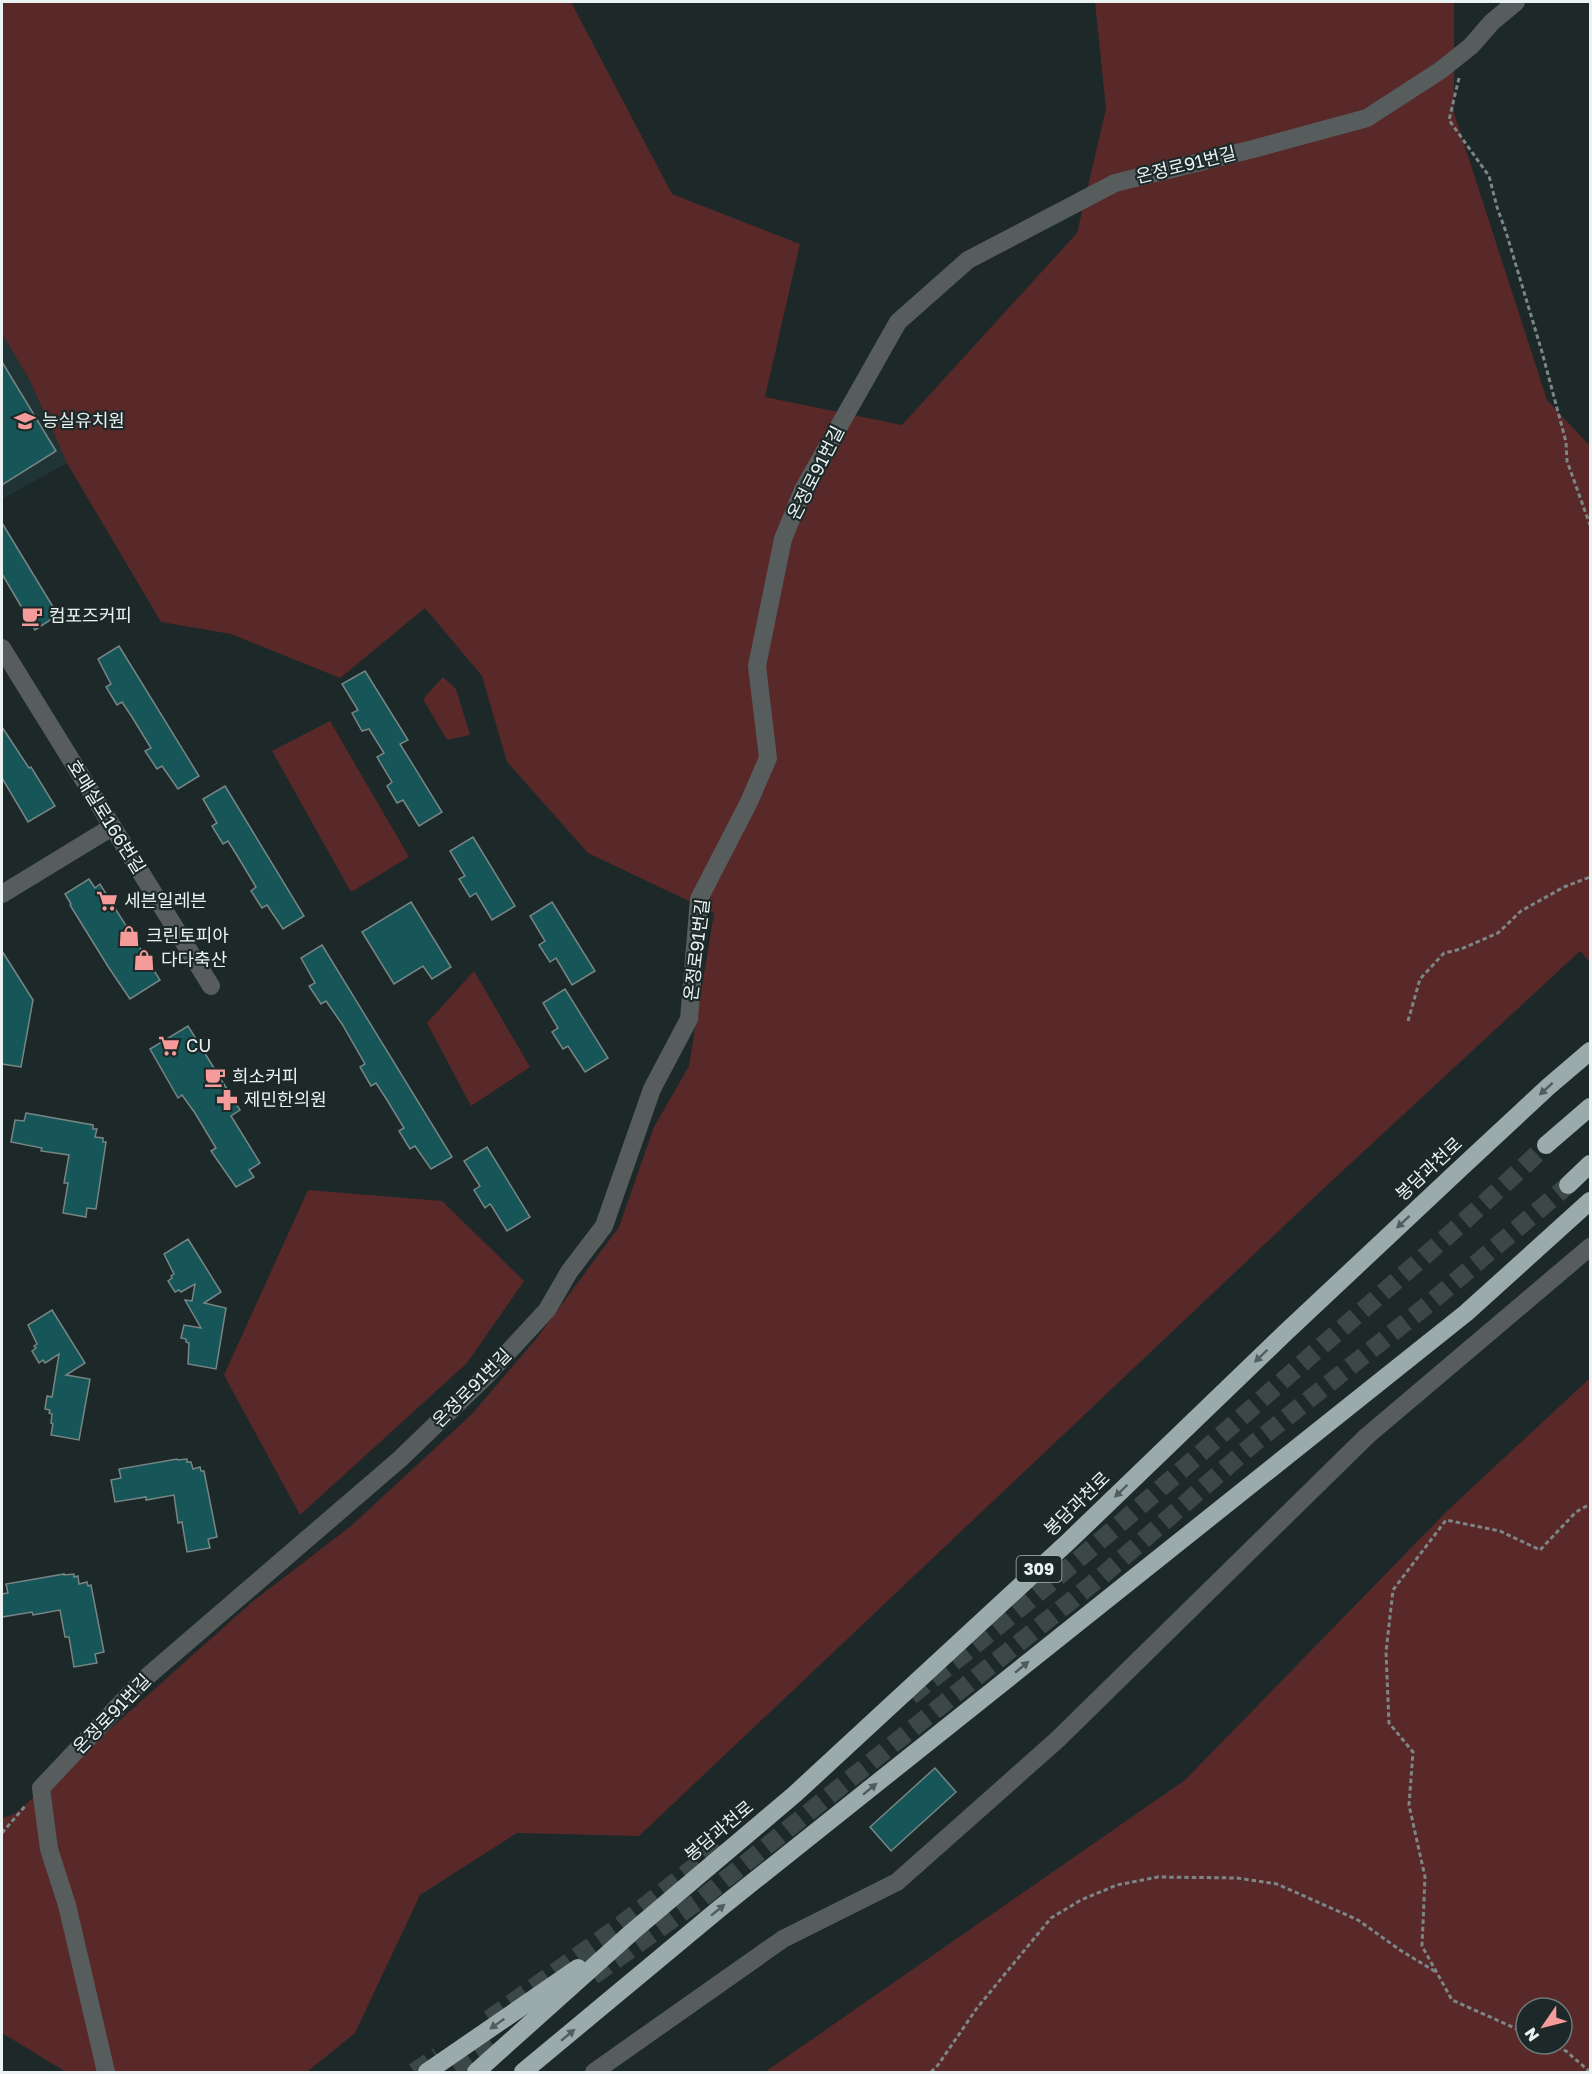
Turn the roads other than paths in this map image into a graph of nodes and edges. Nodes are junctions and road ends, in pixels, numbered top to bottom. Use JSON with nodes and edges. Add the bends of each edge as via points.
{"nodes":[{"id":1,"x":1516,"y":2,"type":"edge"},
{"id":2,"x":2,"y":648,"type":"edge"},
{"id":3,"x":112,"y":827,"type":"junction"},
{"id":4,"x":2,"y":894,"type":"edge"},
{"id":5,"x":211,"y":986,"type":"dead end"},
{"id":6,"x":1590,"y":1051,"type":"edge"},
{"id":7,"x":1590,"y":1107,"type":"edge"},
{"id":8,"x":1546,"y":1145,"type":"tunnel mouth"},
{"id":9,"x":1590,"y":1164,"type":"edge"},
{"id":10,"x":1568,"y":1185,"type":"tunnel mouth"},
{"id":11,"x":1590,"y":1201,"type":"edge"},
{"id":12,"x":1590,"y":1247,"type":"edge"},
{"id":13,"x":632,"y":1932,"type":"junction"},
{"id":14,"x":105,"y":2073,"type":"edge"},
{"id":15,"x":428,"y":2073,"type":"tunnel mouth"},
{"id":16,"x":476,"y":2073,"type":"edge"},
{"id":17,"x":523,"y":2073,"type":"edge"},
{"id":18,"x":594,"y":2073,"type":"edge"}],
"edges":[{"from":1,"to":14,"type":"street","name":"온정로91번길","via":[[1441,70],[1366,118],[1114,183],[968,260],[898,322],[803,490],[783,539],[756,666],[768,758],[699,899],[689,1018],[652,1089],[603,1226],[547,1310],[486,1376],[400,1459],[142,1681],[41,1788],[49,1849],[67,1905]]},
{"from":2,"to":3,"type":"street","name":"호매실로166번길"},
{"from":3,"to":4,"type":"street"},
{"from":3,"to":5,"type":"street","name":"호매실로166번길"},
{"from":6,"to":13,"type":"highway","name":"봉담과천로","number":"309","one_way":true,"via":[[804,1786]]},
{"from":7,"to":8,"type":"highway"},
{"from":9,"to":10,"type":"highway"},
{"from":17,"to":11,"type":"highway","one_way":true,"via":[[719,1909],[1466,1313]]},
{"from":12,"to":18,"type":"street","via":[[1367,1436],[1057,1740],[897,1882],[783,1939]]},
{"from":13,"to":15,"type":"highway","one_way":true},
{"from":13,"to":16,"type":"highway","name":"봉담과천로","number":"309"}]}
